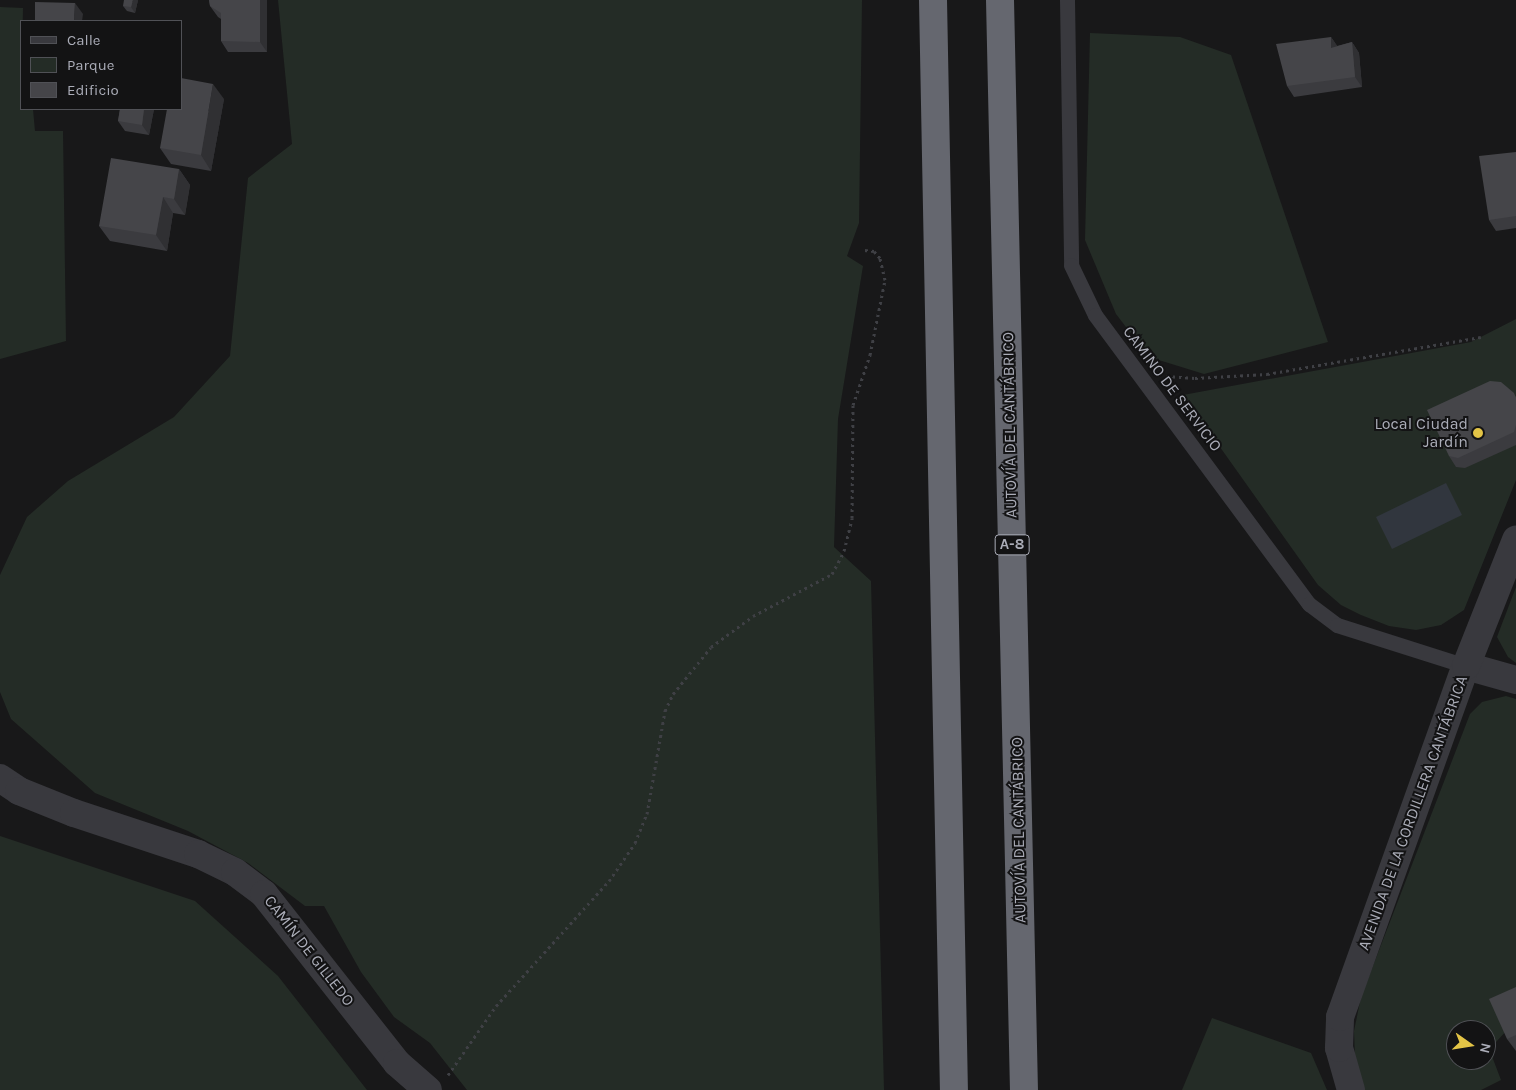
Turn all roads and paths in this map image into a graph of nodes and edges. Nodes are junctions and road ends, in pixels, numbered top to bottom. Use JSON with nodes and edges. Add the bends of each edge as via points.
{"nodes":[{"id":1,"x":933,"y":0,"type":"edge"},
{"id":2,"x":1000,"y":0,"type":"edge"},
{"id":3,"x":1067,"y":0,"type":"edge"},
{"id":4,"x":864,"y":250,"type":"dead end"},
{"id":5,"x":1481,"y":336,"type":"dead end"},
{"id":6,"x":1140,"y":375,"type":"junction"},
{"id":7,"x":1516,"y":540,"type":"edge"},
{"id":8,"x":1466,"y":666,"type":"junction"},
{"id":9,"x":1516,"y":680,"type":"edge"},
{"id":10,"x":0,"y":778,"type":"edge"},
{"id":11,"x":435,"y":1086,"type":"edge"},
{"id":12,"x":954,"y":1090,"type":"edge"},
{"id":13,"x":1024,"y":1090,"type":"edge"},
{"id":14,"x":1351,"y":1090,"type":"edge"}],
"edges":[{"from":1,"to":12,"type":"highway"},
{"from":2,"to":13,"type":"highway","name":"AUTOVÍA DEL CANTÁBRICO","number":"A-8"},
{"from":3,"to":6,"type":"lane","name":"CAMINO DE SERVICIO","via":[[1071,265],[1095,315]]},
{"from":4,"to":11,"type":"path","via":[[874,251],[880,258],[884,280],[870,355],[853,405],[852,518],[844,551],[832,574],[753,616],[711,647],[673,694],[665,711],[647,814],[636,843],[609,881],[496,1006]]},
{"from":5,"to":6,"type":"path","via":[[1266,374],[1195,378]]},
{"from":6,"to":8,"type":"lane","name":"CAMINO DE SERVICIO","via":[[1309,604],[1337,625]]},
{"from":7,"to":8,"type":"street","name":"AVENIDA DE LA CORDILLERA CANTÁBRICA"},
{"from":8,"to":9,"type":"street"},
{"from":8,"to":14,"type":"street","name":"AVENIDA DE LA CORDILLERA CANTÁBRICA","via":[[1340,1017],[1339,1048]]},
{"from":10,"to":11,"type":"street","name":"CAMÍN DE GILLEDO","via":[[19,791],[74,813],[198,854],[235,872],[264,894],[397,1063]]}]}
